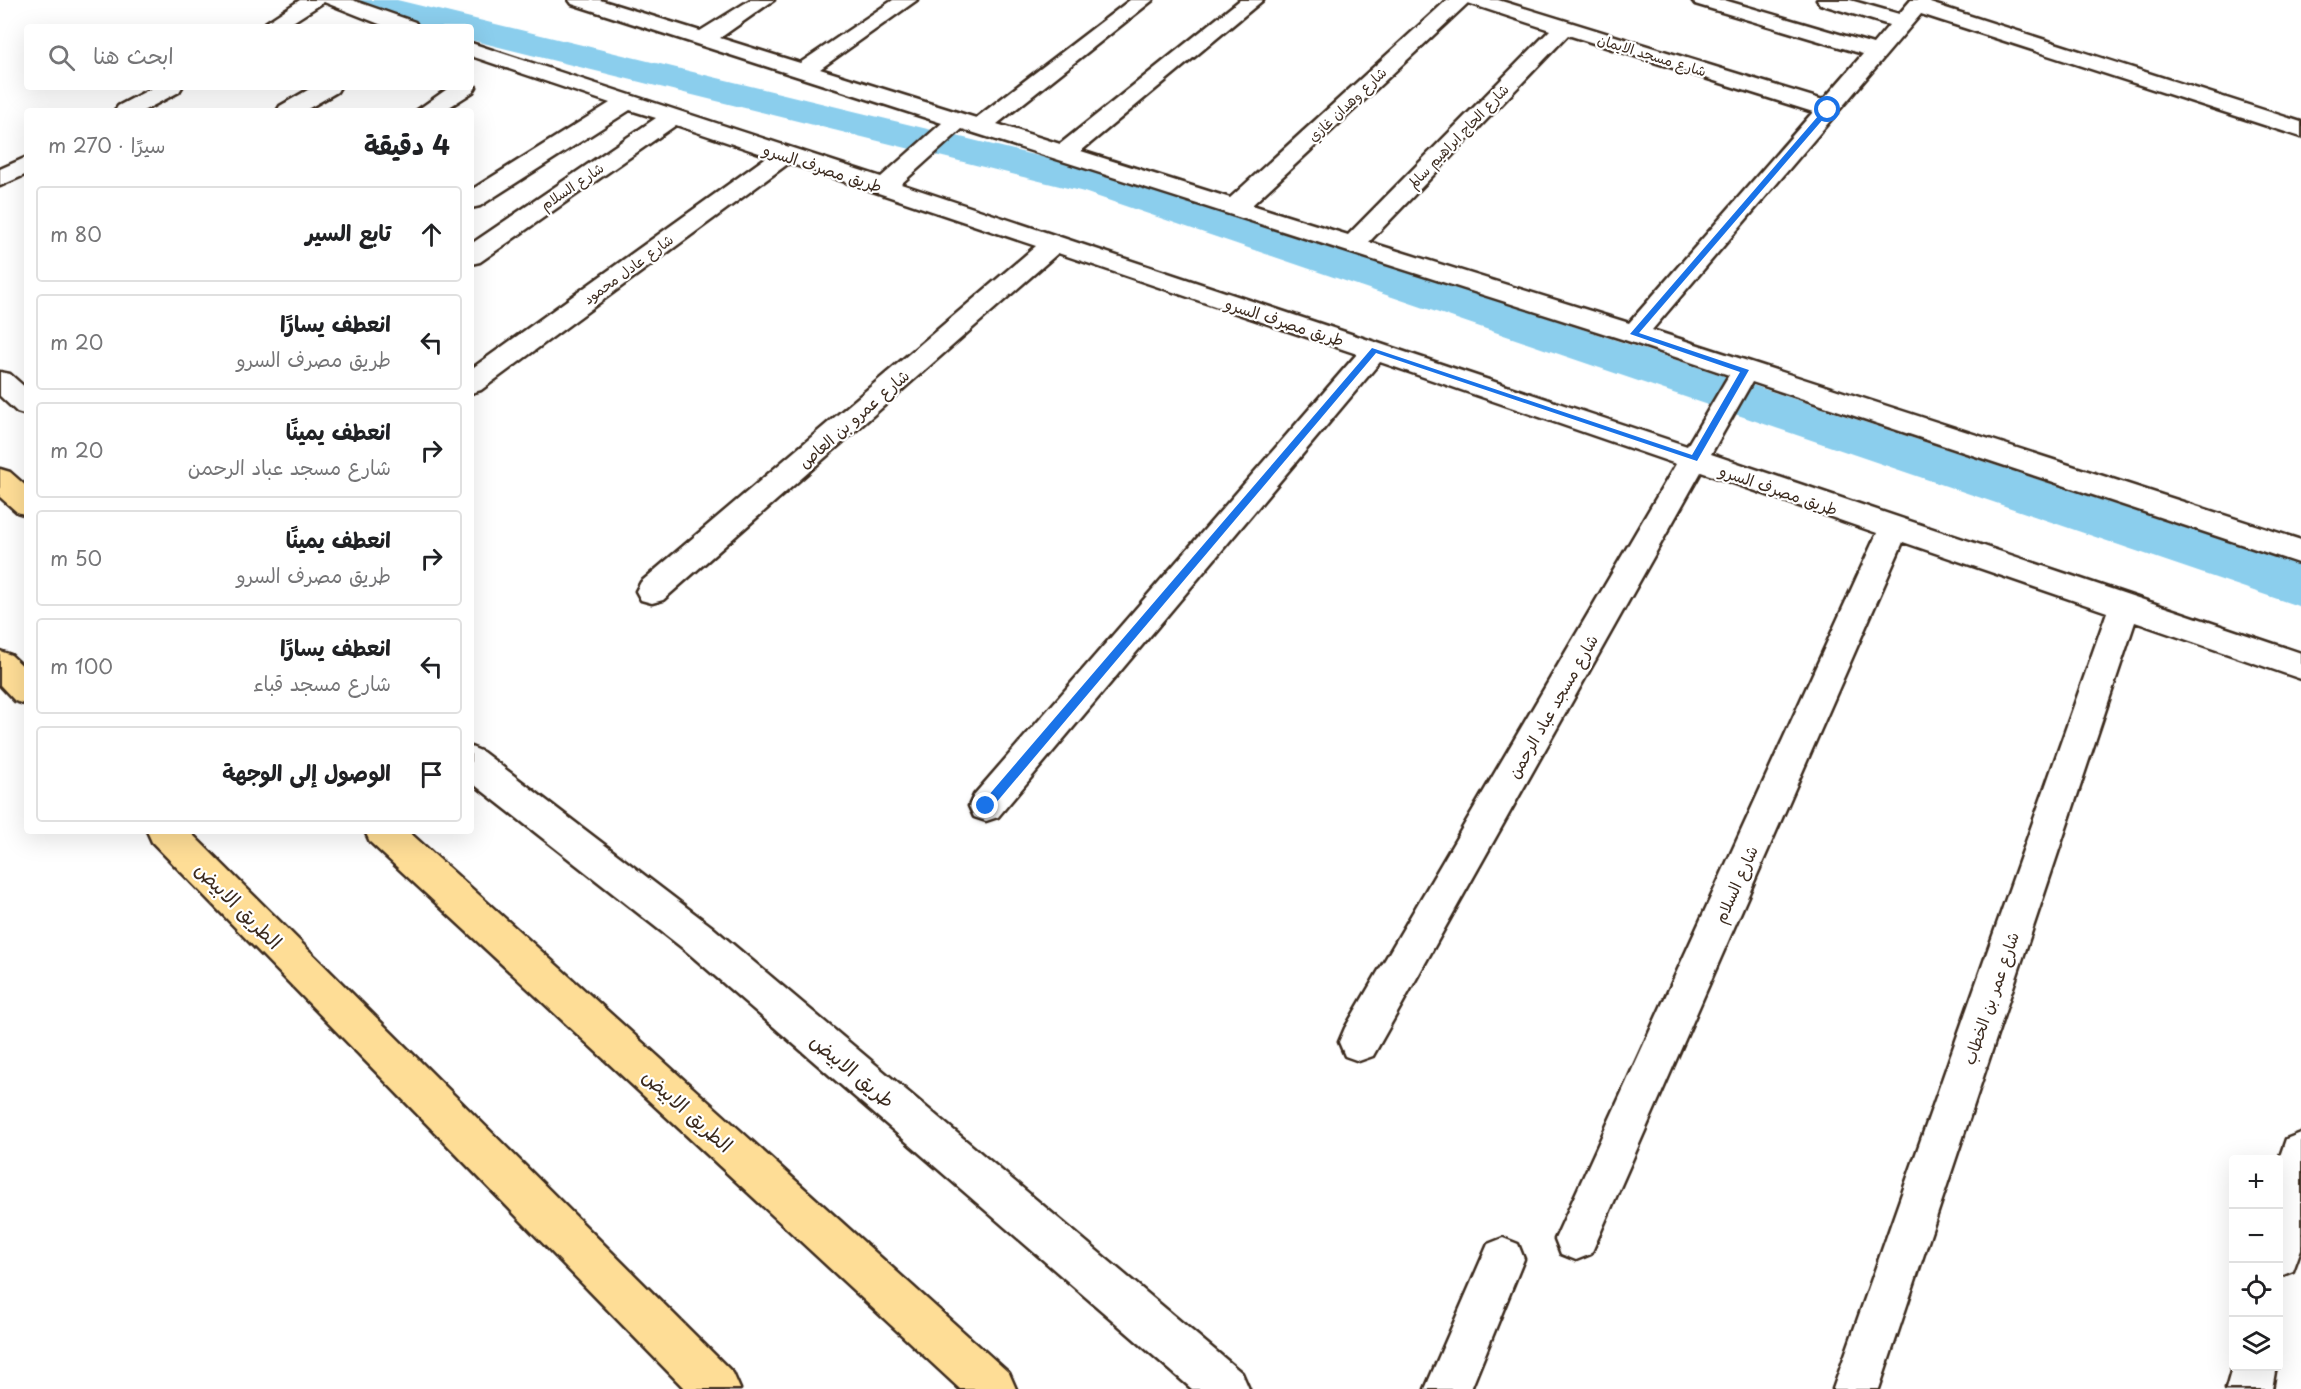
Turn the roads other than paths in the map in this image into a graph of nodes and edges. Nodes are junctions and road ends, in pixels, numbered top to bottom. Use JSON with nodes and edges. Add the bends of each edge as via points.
{"nodes":[{"id":1,"x":315,"y":0,"type":"edge"},
{"id":2,"x":333,"y":0,"type":"edge"},
{"id":3,"x":764,"y":0,"type":"edge"},
{"id":4,"x":907,"y":0,"type":"edge"},
{"id":5,"x":1143,"y":0,"type":"edge"},
{"id":6,"x":1253,"y":0,"type":"edge"},
{"id":7,"x":1459,"y":0,"type":"edge"},
{"id":8,"x":1476,"y":0,"type":"edge"},
{"id":9,"x":1702,"y":0,"type":"edge"},
{"id":10,"x":1827,"y":0,"type":"edge"},
{"id":11,"x":596,"y":2,"type":"edge"},
{"id":12,"x":1914,"y":9,"type":"edge"},
{"id":13,"x":275,"y":24,"type":"edge"},
{"id":14,"x":399,"y":24,"type":"edge"},
{"id":15,"x":1564,"y":27,"type":"junction"},
{"id":16,"x":703,"y":39,"type":"junction"},
{"id":17,"x":474,"y":50,"type":"edge"},
{"id":18,"x":1878,"y":52,"type":"junction"},
{"id":19,"x":506,"y":62,"type":"junction"},
{"id":20,"x":803,"y":71,"type":"junction"},
{"id":21,"x":474,"y":82,"type":"edge"},
{"id":22,"x":165,"y":90,"type":"edge"},
{"id":23,"x":324,"y":90,"type":"edge"},
{"id":24,"x":460,"y":90,"type":"edge"},
{"id":25,"x":627,"y":102,"type":"junction"},
{"id":26,"x":132,"y":108,"type":"edge"},
{"id":27,"x":293,"y":108,"type":"edge"},
{"id":28,"x":432,"y":108,"type":"edge"},
{"id":29,"x":1828,"y":110,"type":"junction"},
{"id":30,"x":673,"y":117,"type":"junction"},
{"id":31,"x":969,"y":124,"type":"junction"},
{"id":32,"x":2301,"y":130,"type":"edge"},
{"id":33,"x":1064,"y":153,"type":"junction"},
{"id":34,"x":784,"y":154,"type":"junction"},
{"id":35,"x":24,"y":166,"type":"edge"},
{"id":36,"x":0,"y":179,"type":"edge"},
{"id":37,"x":884,"y":187,"type":"junction"},
{"id":38,"x":474,"y":199,"type":"edge"},
{"id":39,"x":1235,"y":207,"type":"junction"},
{"id":40,"x":1053,"y":244,"type":"junction"},
{"id":41,"x":1353,"y":244,"type":"junction"},
{"id":42,"x":474,"y":253,"type":"edge"},
{"id":43,"x":1634,"y":334,"type":"junction"},
{"id":44,"x":1375,"y":350,"type":"junction"},
{"id":45,"x":1745,"y":370,"type":"junction"},
{"id":46,"x":474,"y":380,"type":"edge"},
{"id":47,"x":0,"y":381,"type":"edge"},
{"id":48,"x":24,"y":402,"type":"edge"},
{"id":49,"x":1694,"y":459,"type":"junction"},
{"id":50,"x":0,"y":480,"type":"edge"},
{"id":51,"x":24,"y":501,"type":"edge"},
{"id":52,"x":1894,"y":529,"type":"junction"},
{"id":53,"x":2301,"y":552,"type":"edge"},
{"id":54,"x":652,"y":591,"type":"dead end"},
{"id":55,"x":2125,"y":606,"type":"junction"},
{"id":56,"x":0,"y":664,"type":"edge"},
{"id":57,"x":2301,"y":666,"type":"edge"},
{"id":58,"x":24,"y":688,"type":"edge"},
{"id":59,"x":474,"y":764,"type":"edge"},
{"id":60,"x":986,"y":806,"type":"dead end"},
{"id":61,"x":168,"y":834,"type":"edge"},
{"id":62,"x":386,"y":834,"type":"edge"},
{"id":63,"x":1359,"y":1042,"type":"dead end"},
{"id":64,"x":2301,"y":1154,"type":"edge"},
{"id":65,"x":2283,"y":1234,"type":"edge"},
{"id":66,"x":1576,"y":1239,"type":"dead end"},
{"id":67,"x":1503,"y":1259,"type":"dead end"},
{"id":68,"x":2253,"y":1371,"type":"edge"},
{"id":69,"x":717,"y":1389,"type":"edge"},
{"id":70,"x":993,"y":1389,"type":"edge"},
{"id":71,"x":1226,"y":1389,"type":"edge"},
{"id":72,"x":1448,"y":1389,"type":"edge"},
{"id":73,"x":1856,"y":1389,"type":"edge"},
{"id":74,"x":2249,"y":1389,"type":"edge"}],
"edges":[{"from":1,"to":13,"type":"street"},
{"from":2,"to":14,"type":"street"},
{"from":3,"to":16,"type":"street"},
{"from":4,"to":20,"type":"street"},
{"from":5,"to":31,"type":"street"},
{"from":6,"to":33,"type":"street"},
{"from":7,"to":39,"type":"street","name":"شارع وهدان غازي"},
{"from":8,"to":15,"type":"street","name":"شارع مسجد الايمان"},
{"from":9,"to":18,"type":"street"},
{"from":10,"to":12,"type":"street"},
{"from":11,"to":16,"type":"street"},
{"from":12,"to":18,"type":"street"},
{"from":12,"to":32,"type":"street"},
{"from":15,"to":29,"type":"street","name":"شارع مسجد الايمان"},
{"from":15,"to":41,"type":"street","name":"شارع الحاج ابراهيم سالم"},
{"from":16,"to":20,"type":"street"},
{"from":17,"to":19,"type":"street","name":"طريق مصرف السرو"},
{"from":18,"to":29,"type":"street"},
{"from":19,"to":21,"type":"street"},
{"from":19,"to":25,"type":"street","name":"طريق مصرف السرو"},
{"from":20,"to":31,"type":"street"},
{"from":22,"to":26,"type":"street"},
{"from":23,"to":27,"type":"street"},
{"from":24,"to":28,"type":"street"},
{"from":25,"to":30,"type":"street","name":"طريق مصرف السرو"},
{"from":25,"to":38,"type":"street"},
{"from":29,"to":43,"type":"street"},
{"from":30,"to":34,"type":"street","name":"طريق مصرف السرو"},
{"from":30,"to":42,"type":"street","name":"شارع السلام"},
{"from":31,"to":33,"type":"street"},
{"from":31,"to":37,"type":"street"},
{"from":33,"to":39,"type":"street"},
{"from":34,"to":37,"type":"street","name":"طريق مصرف السرو"},
{"from":34,"to":46,"type":"street","name":"شارع عادل محمود"},
{"from":35,"to":36,"type":"street"},
{"from":37,"to":40,"type":"street","name":"طريق مصرف السرو"},
{"from":39,"to":41,"type":"street"},
{"from":40,"to":44,"type":"street","name":"طريق مصرف السرو"},
{"from":40,"to":54,"type":"street","name":"شارع عمرو بن العاص"},
{"from":41,"to":43,"type":"street"},
{"from":43,"to":45,"type":"street"},
{"from":44,"to":49,"type":"street","name":"طريق مصرف السرو"},
{"from":44,"to":60,"type":"street"},
{"from":45,"to":49,"type":"street","name":"شارع مسجد عباد الرحمن"},
{"from":45,"to":53,"type":"street"},
{"from":47,"to":48,"type":"street"},
{"from":49,"to":52,"type":"street","name":"طريق مصرف السرو"},
{"from":49,"to":63,"type":"street","name":"شارع مسجد عباد الرحمن"},
{"from":50,"to":51,"type":"main road"},
{"from":52,"to":55,"type":"street","name":"طريق مصرف السرو"},
{"from":52,"to":66,"type":"street","name":"شارع السلام"},
{"from":55,"to":57,"type":"street","name":"طريق مصرف السرو"},
{"from":55,"to":73,"type":"street","name":"شارع عمر بن الخطاب"},
{"from":56,"to":58,"type":"main road"},
{"from":59,"to":71,"type":"street","name":"طريق الابيض","via":[[698,938]]},
{"from":61,"to":69,"type":"main road","name":"الطريق الابيض"},
{"from":62,"to":70,"type":"main road","name":"الطريق الابيض"},
{"from":64,"to":65,"type":"street"},
{"from":67,"to":72,"type":"street"},
{"from":68,"to":74,"type":"street"}]}
